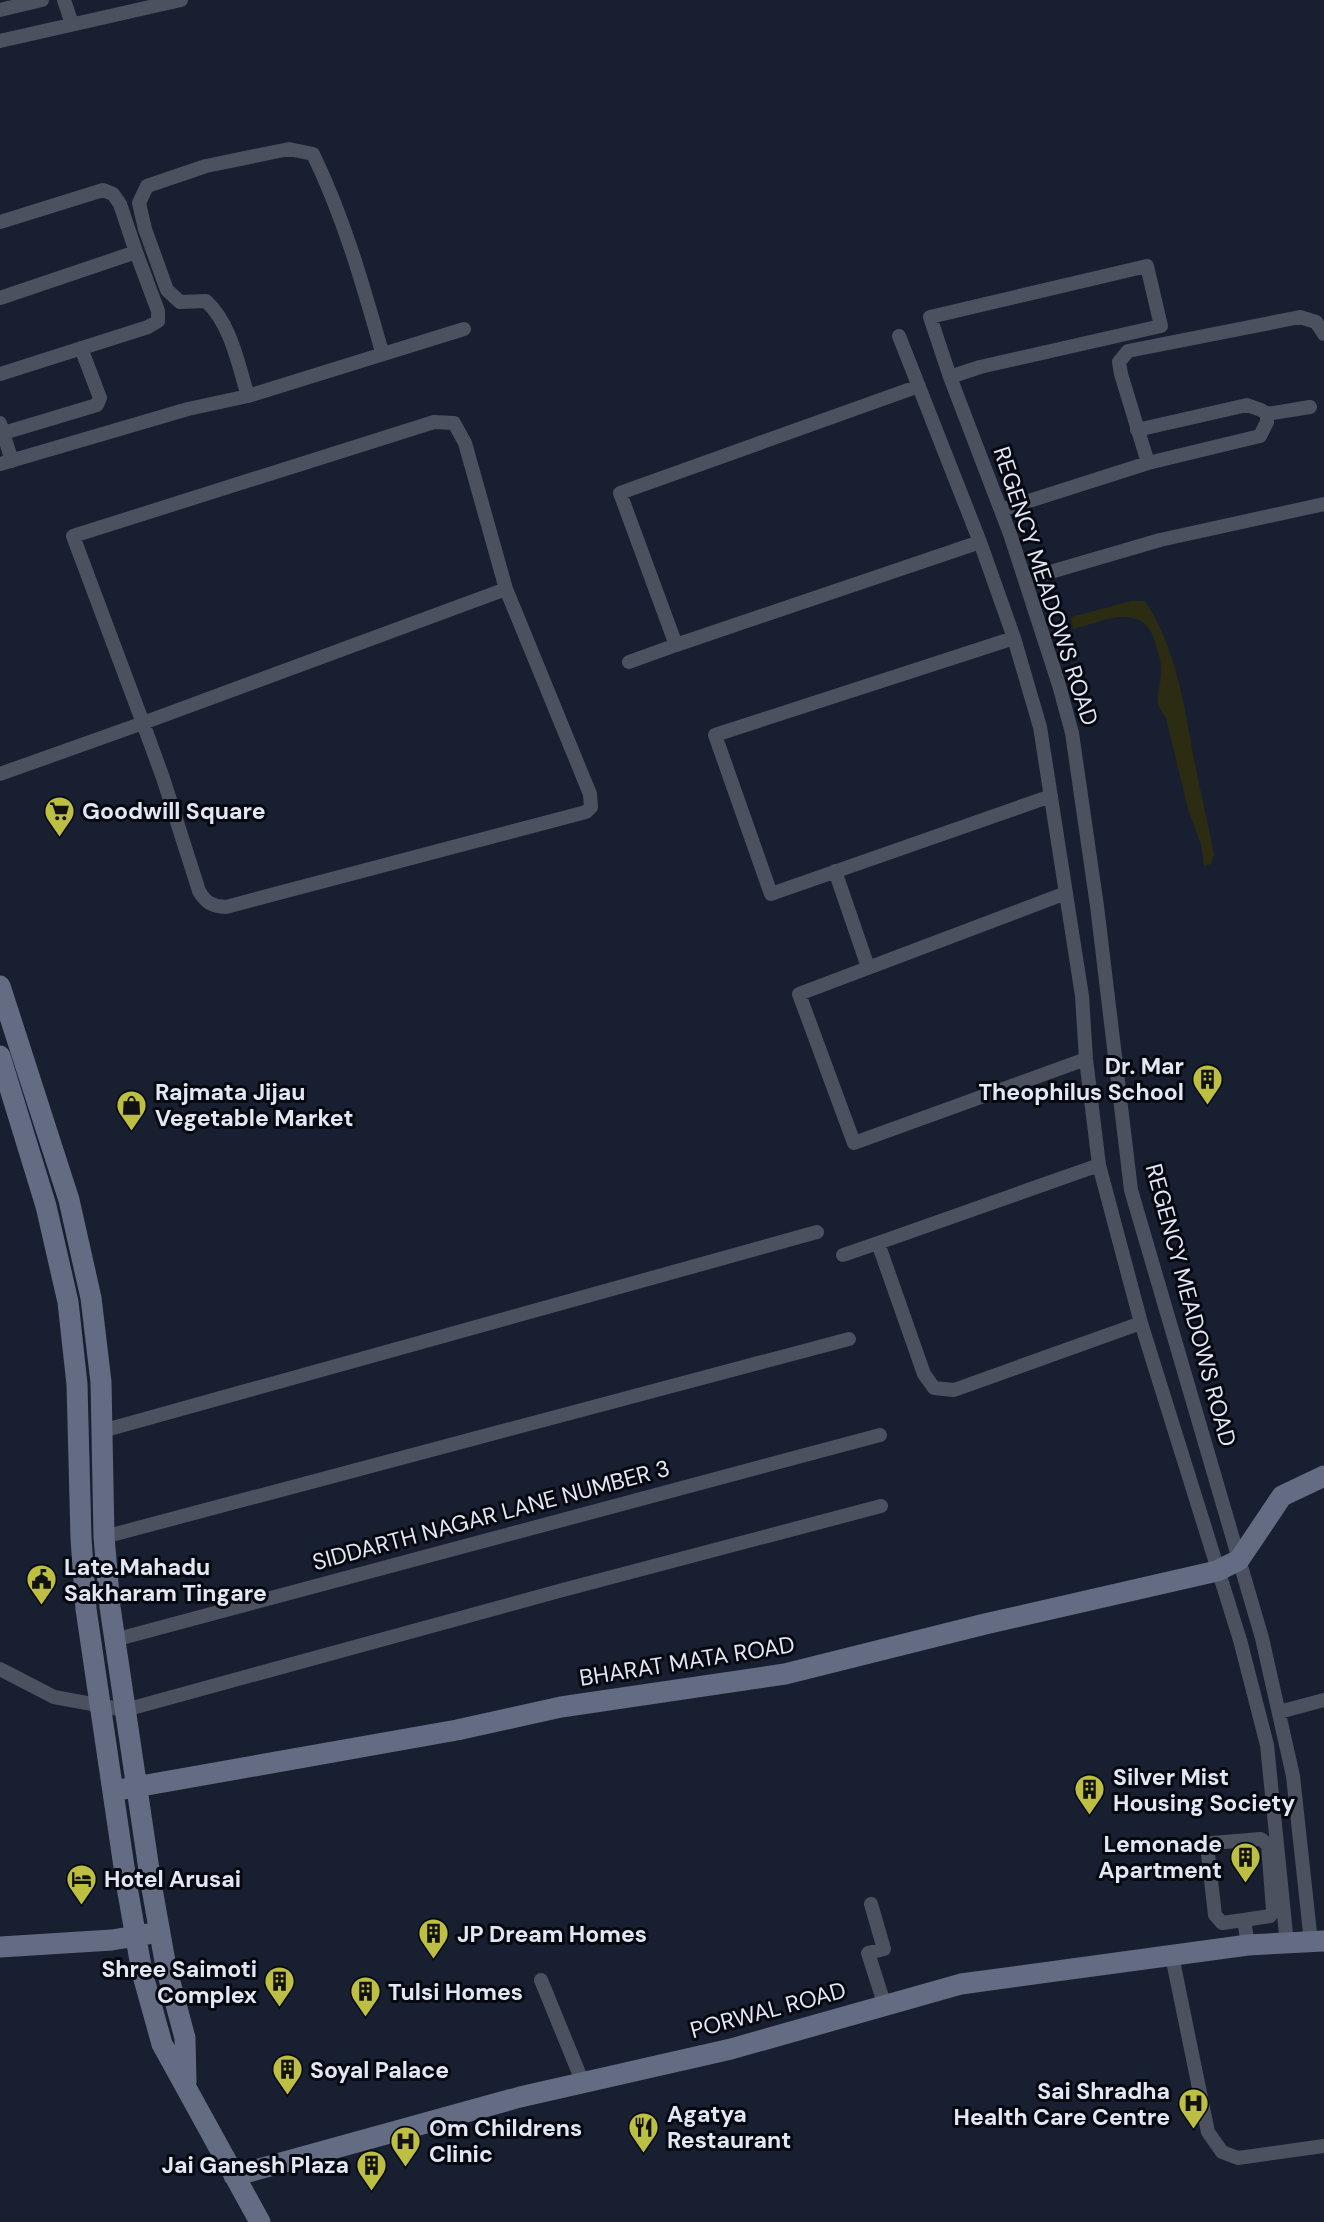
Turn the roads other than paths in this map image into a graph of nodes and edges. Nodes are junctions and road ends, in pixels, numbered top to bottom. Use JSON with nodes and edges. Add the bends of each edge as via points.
{"nodes":[{"id":1,"x":42,"y":0,"type":"edge"},
{"id":2,"x":64,"y":0,"type":"edge"},
{"id":3,"x":181,"y":0,"type":"edge"},
{"id":4,"x":0,"y":10,"type":"edge"},
{"id":5,"x":72,"y":24,"type":"junction"},
{"id":6,"x":0,"y":41,"type":"edge"},
{"id":7,"x":0,"y":222,"type":"edge"},
{"id":8,"x":136,"y":252,"type":"junction"},
{"id":9,"x":0,"y":298,"type":"edge"},
{"id":10,"x":464,"y":329,"type":"dead end"},
{"id":11,"x":1324,"y":334,"type":"edge"},
{"id":12,"x":899,"y":336,"type":"dead end"},
{"id":13,"x":81,"y":348,"type":"junction"},
{"id":14,"x":383,"y":352,"type":"junction"},
{"id":15,"x":0,"y":374,"type":"edge"},
{"id":16,"x":950,"y":377,"type":"junction"},
{"id":17,"x":919,"y":386,"type":"junction"},
{"id":18,"x":248,"y":396,"type":"junction"},
{"id":19,"x":1310,"y":407,"type":"dead end"},
{"id":20,"x":1266,"y":414,"type":"junction"},
{"id":21,"x":1,"y":430,"type":"edge"},
{"id":22,"x":1138,"y":430,"type":"junction"},
{"id":23,"x":6,"y":462,"type":"edge"},
{"id":24,"x":1148,"y":463,"type":"junction"},
{"id":25,"x":1324,"y":504,"type":"edge"},
{"id":26,"x":1001,"y":510,"type":"junction"},
{"id":27,"x":980,"y":542,"type":"junction"},
{"id":28,"x":1027,"y":584,"type":"junction"},
{"id":29,"x":506,"y":589,"type":"junction"},
{"id":30,"x":1014,"y":638,"type":"junction"},
{"id":31,"x":676,"y":645,"type":"junction"},
{"id":32,"x":629,"y":662,"type":"dead end"},
{"id":33,"x":143,"y":723,"type":"junction"},
{"id":34,"x":0,"y":774,"type":"edge"},
{"id":35,"x":1051,"y":796,"type":"junction"},
{"id":36,"x":835,"y":871,"type":"junction"},
{"id":37,"x":1066,"y":892,"type":"junction"},
{"id":38,"x":868,"y":967,"type":"junction"},
{"id":39,"x":0,"y":986,"type":"edge"},
{"id":40,"x":0,"y":1056,"type":"edge"},
{"id":41,"x":1086,"y":1059,"type":"junction"},
{"id":42,"x":1099,"y":1165,"type":"junction"},
{"id":43,"x":817,"y":1233,"type":"dead end"},
{"id":44,"x":878,"y":1243,"type":"junction"},
{"id":45,"x":843,"y":1255,"type":"dead end"},
{"id":46,"x":1141,"y":1323,"type":"junction"},
{"id":47,"x":849,"y":1339,"type":"dead end"},
{"id":48,"x":102,"y":1431,"type":"junction"},
{"id":49,"x":880,"y":1435,"type":"dead end"},
{"id":50,"x":1324,"y":1476,"type":"edge"},
{"id":51,"x":881,"y":1506,"type":"dead end"},
{"id":52,"x":104,"y":1536,"type":"junction"},
{"id":53,"x":1239,"y":1560,"type":"junction"},
{"id":54,"x":1217,"y":1571,"type":"junction"},
{"id":55,"x":114,"y":1640,"type":"junction"},
{"id":56,"x":0,"y":1669,"type":"edge"},
{"id":57,"x":1324,"y":1700,"type":"edge"},
{"id":58,"x":101,"y":1707,"type":"junction"},
{"id":59,"x":125,"y":1710,"type":"junction"},
{"id":60,"x":1279,"y":1712,"type":"junction"},
{"id":61,"x":136,"y":1787,"type":"junction"},
{"id":62,"x":113,"y":1791,"type":"junction"},
{"id":63,"x":871,"y":1904,"type":"dead end"},
{"id":64,"x":1244,"y":1920,"type":"junction"},
{"id":65,"x":159,"y":1933,"type":"junction"},
{"id":66,"x":136,"y":1936,"type":"junction"},
{"id":67,"x":1318,"y":1942,"type":"edge"},
{"id":68,"x":1287,"y":1944,"type":"junction"},
{"id":69,"x":1248,"y":1945,"type":"junction"},
{"id":70,"x":0,"y":1947,"type":"edge"},
{"id":71,"x":1172,"y":1956,"type":"junction"},
{"id":72,"x":541,"y":1980,"type":"dead end"},
{"id":73,"x":885,"y":2006,"type":"junction"},
{"id":74,"x":186,"y":2078,"type":"junction"},
{"id":75,"x":583,"y":2083,"type":"junction"},
{"id":76,"x":1324,"y":2146,"type":"edge"},
{"id":77,"x":234,"y":2176,"type":"junction"},
{"id":78,"x":260,"y":2222,"type":"edge"}],
"edges":[{"from":1,"to":4,"type":"street"},
{"from":2,"to":5,"type":"street"},
{"from":3,"to":5,"type":"street"},
{"from":5,"to":6,"type":"street"},
{"from":7,"to":8,"type":"street","via":[[103,190],[114,194],[120,204]]},
{"from":8,"to":9,"type":"street"},
{"from":8,"to":13,"type":"street","via":[[158,321]]},
{"from":10,"to":14,"type":"street"},
{"from":11,"to":22,"type":"street","via":[[1316,322],[1300,317],[1128,351],[1119,362]]},
{"from":12,"to":17,"type":"street"},
{"from":13,"to":15,"type":"street"},
{"from":13,"to":21,"type":"street","via":[[100,398],[97,405]]},
{"from":14,"to":18,"type":"street"},
{"from":14,"to":18,"type":"street","via":[[353,252],[313,154],[289,149],[206,166],[147,186],[139,203],[167,290],[180,302],[206,301],[218,312]]},
{"from":16,"to":16,"type":"street","name":"REGENCY MEADOWS ROAD","via":[[1161,326],[1147,266],[930,317]]},
{"from":16,"to":26,"type":"street","name":"REGENCY MEADOWS ROAD"},
{"from":17,"to":27,"type":"street"},
{"from":17,"to":31,"type":"street","via":[[620,493]]},
{"from":18,"to":23,"type":"street"},
{"from":19,"to":20,"type":"street"},
{"from":20,"to":22,"type":"street","via":[[1247,405]]},
{"from":20,"to":24,"type":"street","via":[[1260,436]]},
{"from":21,"to":23,"type":"street"},
{"from":22,"to":24,"type":"street"},
{"from":24,"to":26,"type":"street"},
{"from":25,"to":28,"type":"street","via":[[1160,540],[1047,573]]},
{"from":26,"to":28,"type":"street","name":"REGENCY MEADOWS ROAD"},
{"from":27,"to":30,"type":"street"},
{"from":27,"to":31,"type":"street"},
{"from":28,"to":53,"type":"street","name":"REGENCY MEADOWS ROAD","via":[[1072,733],[1131,1190]]},
{"from":29,"to":33,"type":"street"},
{"from":29,"to":33,"type":"street","via":[[465,443],[454,423],[434,422],[73,536]]},
{"from":29,"to":33,"type":"street","via":[[590,794],[592,807],[586,812],[226,907],[214,906],[199,891]]},
{"from":30,"to":35,"type":"street","via":[[1040,727]]},
{"from":30,"to":36,"type":"street","via":[[715,735],[771,894]]},
{"from":31,"to":32,"type":"street"},
{"from":33,"to":34,"type":"street"},
{"from":35,"to":36,"type":"street"},
{"from":35,"to":37,"type":"street"},
{"from":36,"to":38,"type":"street"},
{"from":37,"to":38,"type":"street"},
{"from":37,"to":41,"type":"street","via":[[1082,996]]},
{"from":38,"to":41,"type":"street","via":[[799,994],[853,1143]]},
{"from":39,"to":48,"type":"street","via":[[69,1200],[91,1298]]},
{"from":40,"to":58,"type":"street","via":[[46,1206],[68,1302],[77,1384],[80,1538]]},
{"from":41,"to":42,"type":"street"},
{"from":42,"to":44,"type":"street"},
{"from":42,"to":46,"type":"street"},
{"from":43,"to":48,"type":"street"},
{"from":44,"to":45,"type":"street"},
{"from":44,"to":46,"type":"street","via":[[924,1374],[934,1388],[954,1390]]},
{"from":46,"to":54,"type":"street"},
{"from":47,"to":52,"type":"street"},
{"from":48,"to":52,"type":"street"},
{"from":49,"to":55,"type":"street","name":"SIDDARTH NAGAR LANE NUMBER 3"},
{"from":50,"to":53,"type":"street","via":[[1282,1496]]},
{"from":51,"to":59,"type":"street"},
{"from":52,"to":55,"type":"street"},
{"from":53,"to":54,"type":"street","name":"BHARAT MATA ROAD"},
{"from":53,"to":60,"type":"street","name":"REGENCY MEADOWS ROAD"},
{"from":54,"to":61,"type":"street","name":"BHARAT MATA ROAD","via":[[793,1672],[561,1707]]},
{"from":54,"to":68,"type":"street","via":[[1267,1745]]},
{"from":55,"to":59,"type":"street"},
{"from":56,"to":58,"type":"street","via":[[54,1697]]},
{"from":57,"to":60,"type":"street"},
{"from":58,"to":59,"type":"street"},
{"from":58,"to":62,"type":"street"},
{"from":59,"to":61,"type":"street"},
{"from":60,"to":67,"type":"street","name":"REGENCY MEADOWS ROAD"},
{"from":61,"to":62,"type":"street","name":"BHARAT MATA ROAD"},
{"from":61,"to":65,"type":"street"},
{"from":62,"to":66,"type":"street"},
{"from":63,"to":73,"type":"street","via":[[884,1949],[868,1953]]},
{"from":64,"to":64,"type":"street","via":[[1222,1923],[1214,1915],[1208,1854],[1212,1843],[1261,1839],[1268,1845],[1273,1910],[1270,1916]]},
{"from":64,"to":69,"type":"street"},
{"from":65,"to":66,"type":"street"},
{"from":65,"to":74,"type":"street","via":[[185,2038]]},
{"from":66,"to":70,"type":"street"},
{"from":66,"to":74,"type":"street","via":[[162,2044]]},
{"from":67,"to":68,"type":"street","name":"PORWAL ROAD"},
{"from":68,"to":69,"type":"street","name":"PORWAL ROAD"},
{"from":69,"to":71,"type":"street","name":"PORWAL ROAD"},
{"from":71,"to":73,"type":"street","name":"PORWAL ROAD","via":[[961,1984]]},
{"from":71,"to":76,"type":"street","via":[[1208,2132],[1222,2152],[1238,2158]]},
{"from":72,"to":75,"type":"street"},
{"from":73,"to":75,"type":"street","name":"PORWAL ROAD","via":[[731,2049]]},
{"from":74,"to":77,"type":"street","via":[[198,2111]]},
{"from":75,"to":77,"type":"street","name":"PORWAL ROAD"},
{"from":77,"to":78,"type":"street"}]}
